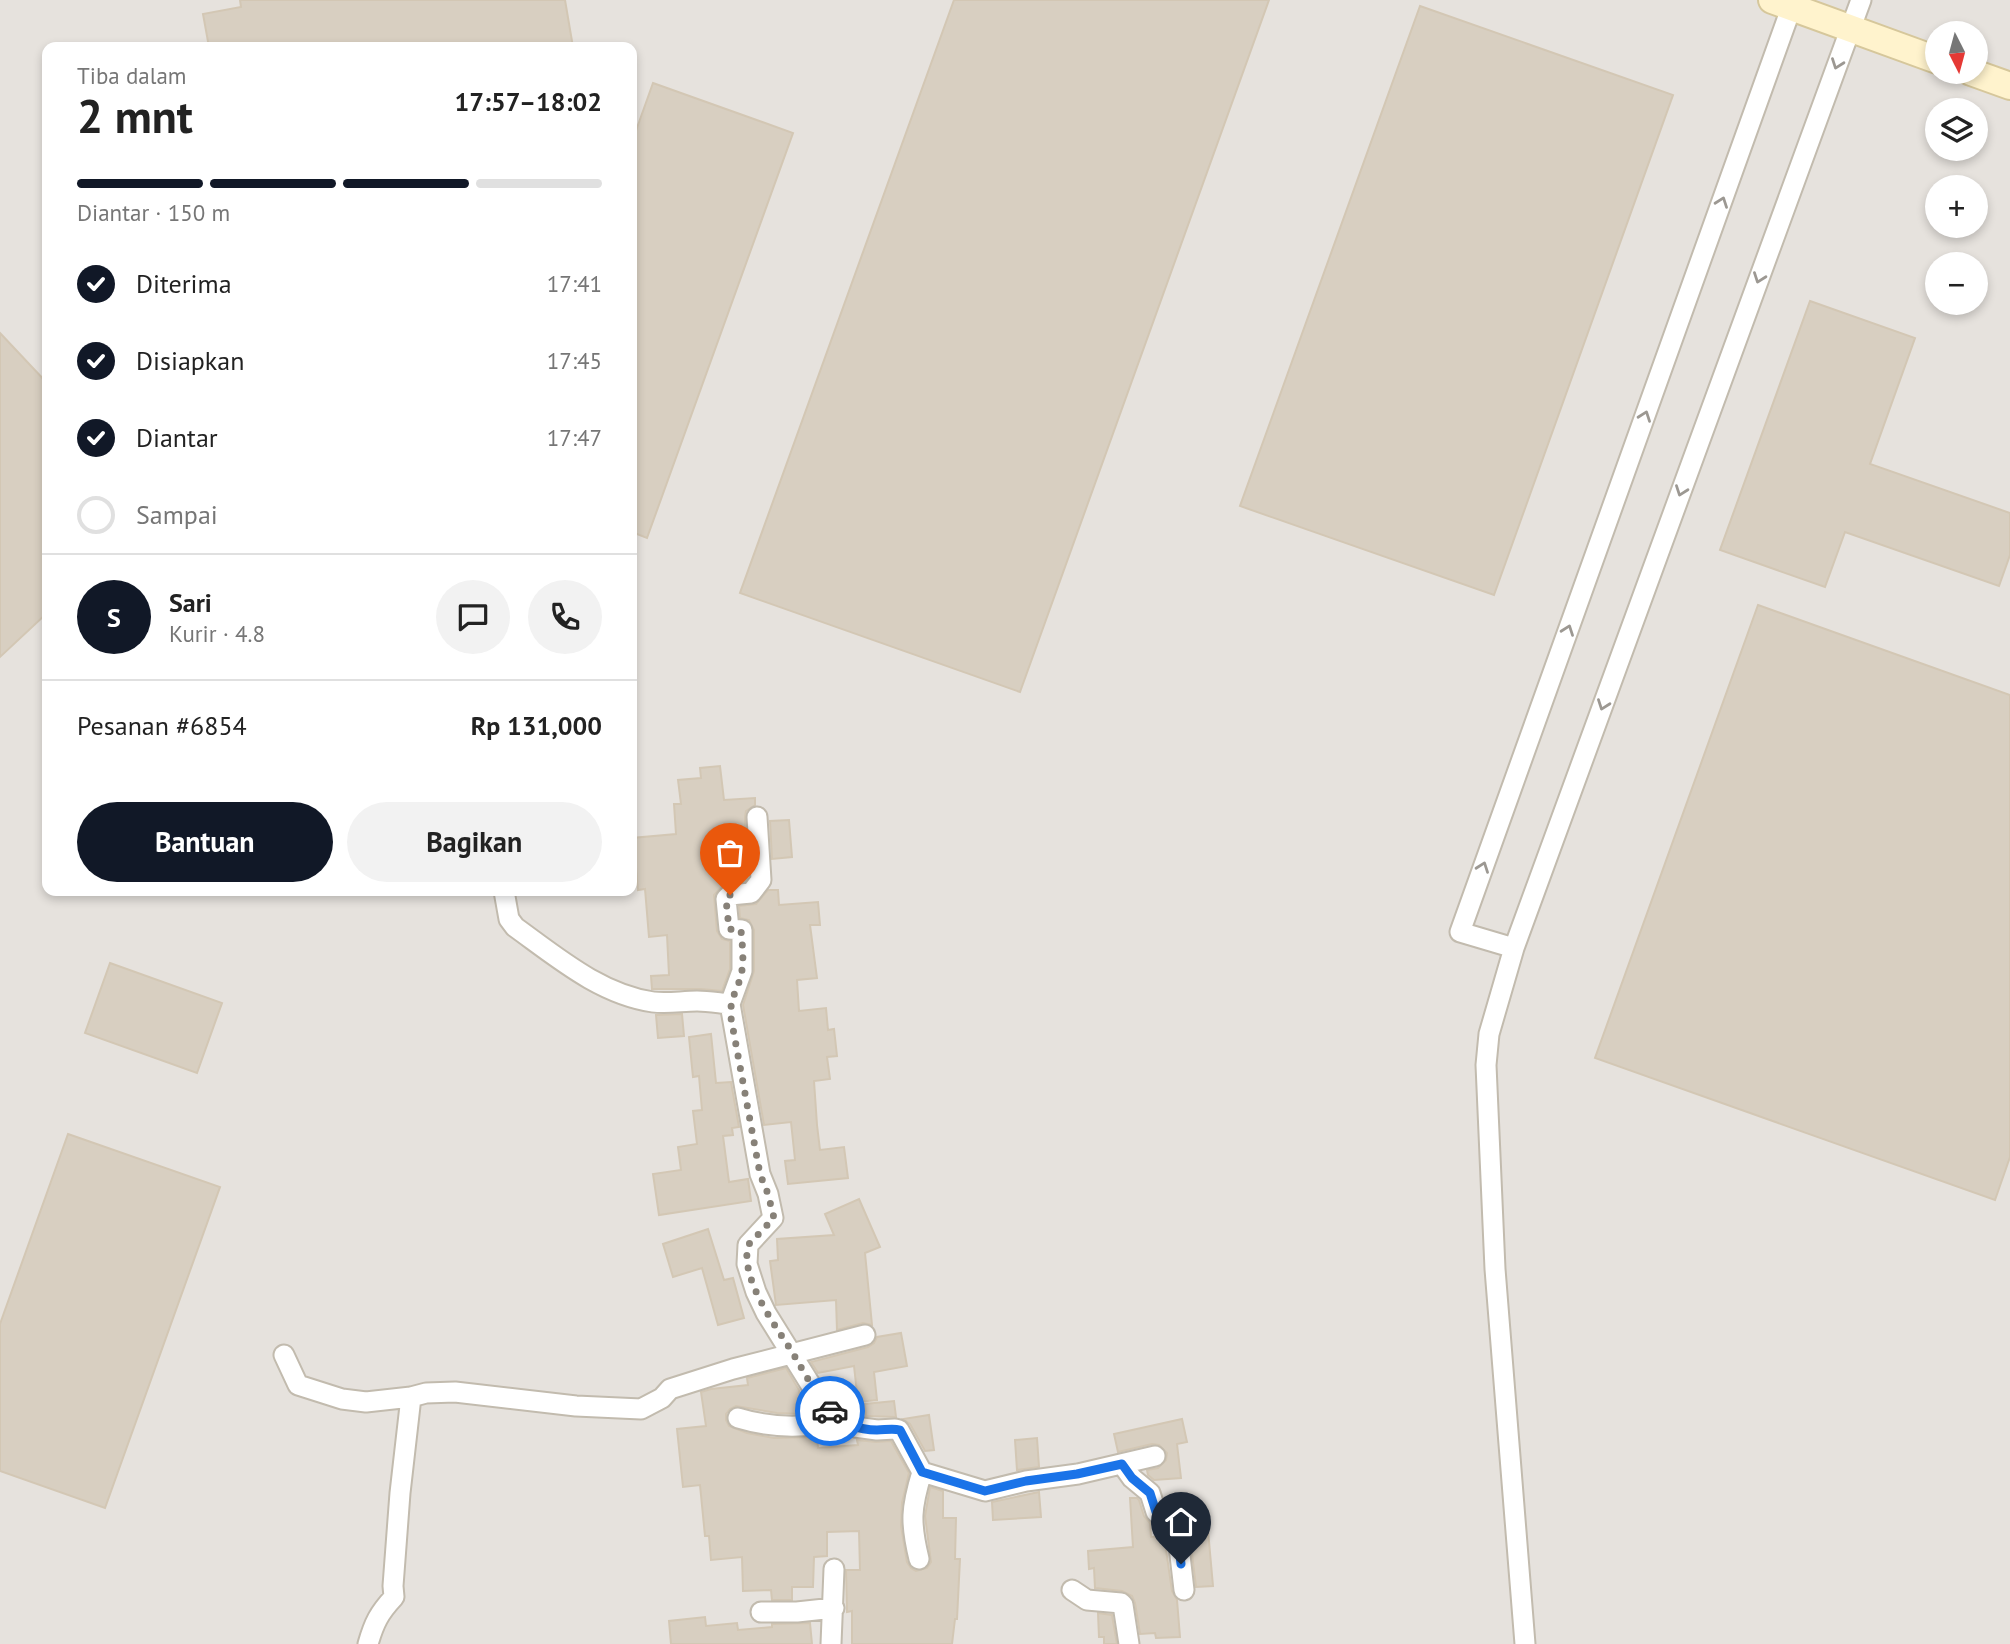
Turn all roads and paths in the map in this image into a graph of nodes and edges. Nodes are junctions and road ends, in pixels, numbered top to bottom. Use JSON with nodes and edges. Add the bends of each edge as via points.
{"nodes":[{"id":1,"x":1861,"y":0,"type":"edge"},
{"id":2,"x":1786,"y":2,"type":"edge"},
{"id":3,"x":1850,"y":28,"type":"junction"},
{"id":4,"x":1925,"y":56,"type":"edge"},
{"id":5,"x":1988,"y":78,"type":"edge"},
{"id":6,"x":2010,"y":86,"type":"edge"},
{"id":7,"x":757,"y":817,"type":"dead end"},
{"id":8,"x":505,"y":896,"type":"edge"},
{"id":9,"x":1514,"y":948,"type":"junction"},
{"id":10,"x":730,"y":1004,"type":"junction"},
{"id":11,"x":865,"y":1335,"type":"dead end"},
{"id":12,"x":793,"y":1353,"type":"junction"},
{"id":13,"x":284,"y":1355,"type":"dead end"},
{"id":14,"x":411,"y":1397,"type":"junction"},
{"id":15,"x":822,"y":1403,"type":"junction"},
{"id":16,"x":738,"y":1418,"type":"dead end"},
{"id":17,"x":839,"y":1420,"type":"junction"},
{"id":18,"x":805,"y":1425,"type":"junction"},
{"id":19,"x":1155,"y":1456,"type":"dead end"},
{"id":20,"x":1122,"y":1464,"type":"junction"},
{"id":21,"x":922,"y":1472,"type":"junction"},
{"id":22,"x":919,"y":1559,"type":"dead end"},
{"id":23,"x":834,"y":1569,"type":"dead end"},
{"id":24,"x":1072,"y":1590,"type":"dead end"},
{"id":25,"x":1184,"y":1590,"type":"dead end"},
{"id":26,"x":834,"y":1608,"type":"junction"},
{"id":27,"x":761,"y":1612,"type":"dead end"},
{"id":28,"x":368,"y":1644,"type":"edge"},
{"id":29,"x":831,"y":1644,"type":"edge"},
{"id":30,"x":1129,"y":1644,"type":"edge"},
{"id":31,"x":1525,"y":1644,"type":"edge"}],
"edges":[{"from":1,"to":3,"type":"street"},
{"from":2,"to":3,"type":"main road"},
{"from":9,"to":2,"type":"street","one_way":true,"via":[[1460,932]]},
{"from":3,"to":4,"type":"main road"},
{"from":3,"to":9,"type":"street","one_way":true},
{"from":5,"to":6,"type":"main road"},
{"from":7,"to":10,"type":"street","via":[[761,880],[751,893],[726,899],[729,929],[741,930],[743,960]]},
{"from":8,"to":10,"type":"street","via":[[515,928],[597,984],[650,1001]]},
{"from":9,"to":31,"type":"street","via":[[1489,1034],[1486,1065],[1495,1269]]},
{"from":10,"to":12,"type":"street","via":[[760,1174],[774,1218],[748,1245],[747,1264],[766,1313]]},
{"from":11,"to":12,"type":"street"},
{"from":12,"to":14,"type":"street","via":[[670,1389],[641,1409],[455,1392]]},
{"from":12,"to":15,"type":"street"},
{"from":13,"to":14,"type":"street","via":[[298,1385],[366,1402]]},
{"from":14,"to":28,"type":"street","via":[[394,1597],[380,1611]]},
{"from":15,"to":17,"type":"street"},
{"from":15,"to":18,"type":"street"},
{"from":16,"to":18,"type":"street","via":[[779,1427]]},
{"from":17,"to":18,"type":"street"},
{"from":17,"to":21,"type":"street","via":[[865,1429],[900,1430]]},
{"from":19,"to":20,"type":"street"},
{"from":20,"to":21,"type":"street","via":[[985,1491]]},
{"from":20,"to":25,"type":"street","via":[[1150,1493],[1156,1512],[1175,1530]]},
{"from":21,"to":22,"type":"street","via":[[912,1518]]},
{"from":23,"to":26,"type":"street"},
{"from":24,"to":30,"type":"street","via":[[1087,1600],[1122,1603]]},
{"from":26,"to":27,"type":"street"},
{"from":26,"to":29,"type":"street"}]}
